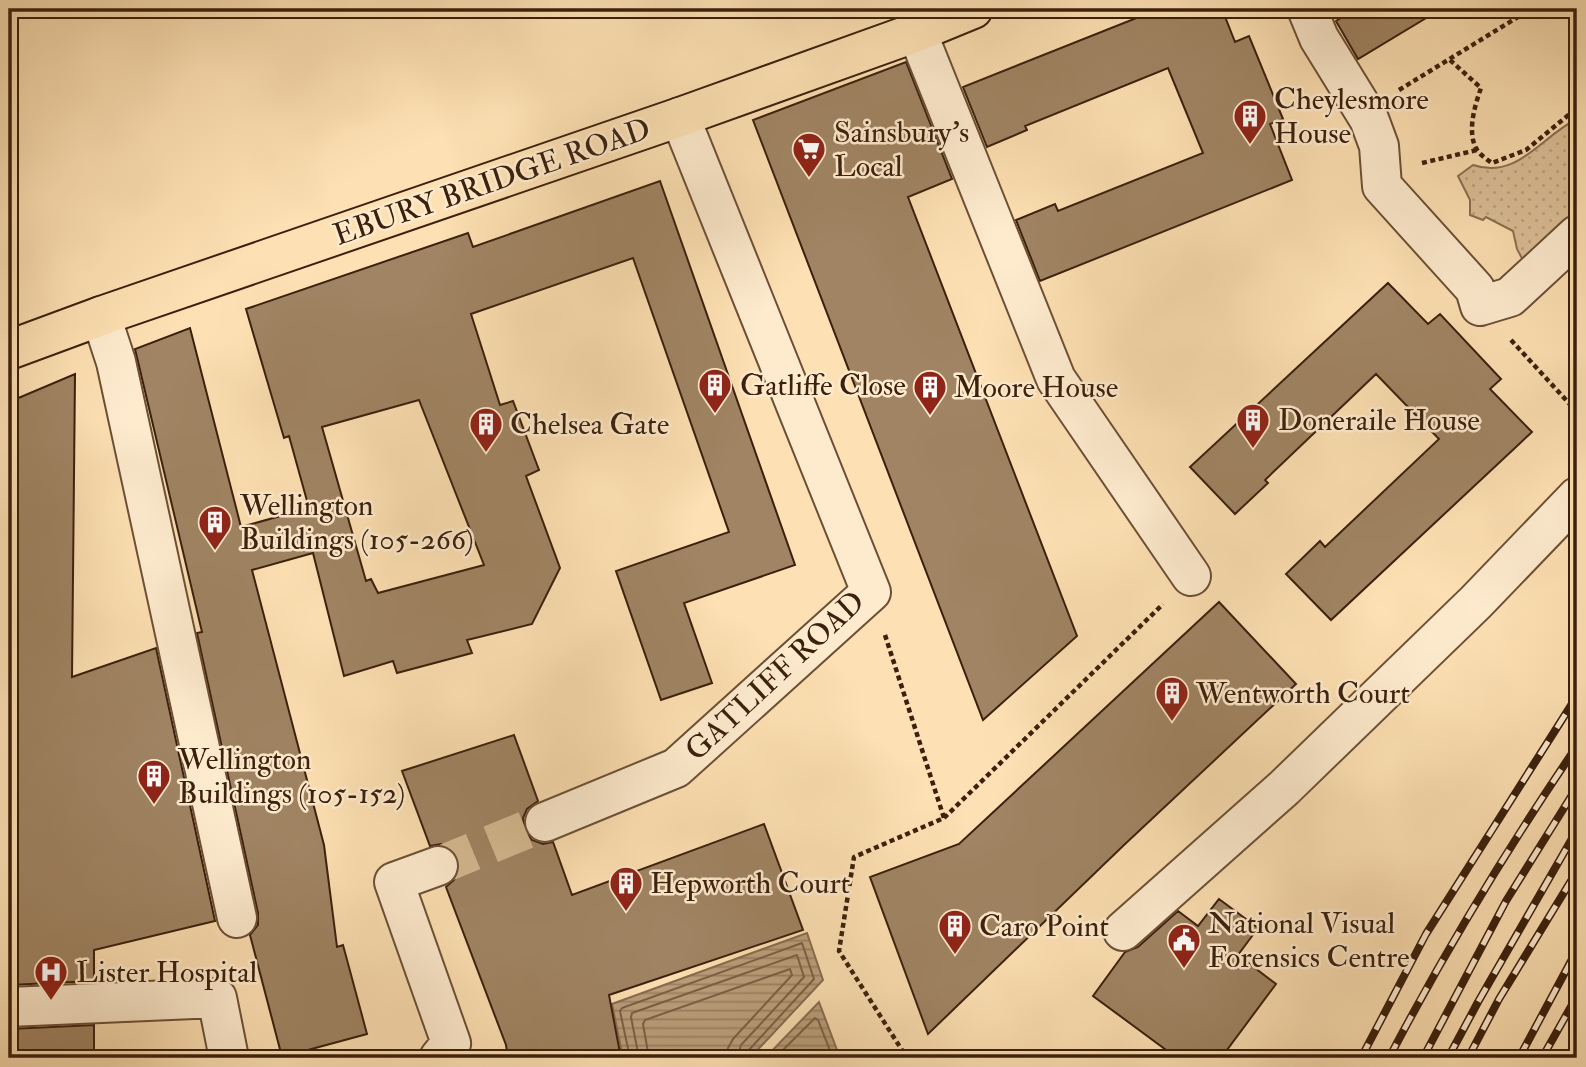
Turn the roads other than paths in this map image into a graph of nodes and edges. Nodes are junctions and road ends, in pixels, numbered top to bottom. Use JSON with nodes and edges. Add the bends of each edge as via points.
{"nodes":[{"id":1,"x":973,"y":9,"type":"edge"},
{"id":2,"x":1307,"y":9,"type":"edge"},
{"id":3,"x":916,"y":32,"type":"junction"},
{"id":4,"x":680,"y":117,"type":"junction"},
{"id":5,"x":1577,"y":236,"type":"edge"},
{"id":6,"x":736,"y":257,"type":"junction"},
{"id":7,"x":771,"y":277,"type":"dead end"},
{"id":8,"x":101,"y":316,"type":"junction"},
{"id":9,"x":9,"y":350,"type":"edge"},
{"id":10,"x":1577,"y":496,"type":"edge"},
{"id":11,"x":1191,"y":576,"type":"road end"},
{"id":12,"x":545,"y":822,"type":"tunnel mouth"},
{"id":13,"x":438,"y":866,"type":"tunnel mouth"},
{"id":14,"x":237,"y":918,"type":"dead end"},
{"id":15,"x":1123,"y":931,"type":"dead end"},
{"id":16,"x":9,"y":1007,"type":"edge"},
{"id":17,"x":229,"y":1058,"type":"edge"},
{"id":18,"x":439,"y":1058,"type":"edge"}],
"edges":[{"from":1,"to":3,"type":"main road","name":"EBURY BRIDGE ROAD"},
{"from":2,"to":5,"type":"street","via":[[1319,38],[1369,119],[1380,146],[1382,186],[1475,289],[1480,306],[1510,297]]},
{"from":3,"to":4,"type":"main road","name":"EBURY BRIDGE ROAD"},
{"from":3,"to":11,"type":"street","via":[[1056,379]]},
{"from":4,"to":6,"type":"street","name":"GATLIFF ROAD"},
{"from":4,"to":8,"type":"main road","name":"EBURY BRIDGE ROAD"},
{"from":6,"to":7,"type":"street"},
{"from":6,"to":12,"type":"street","name":"GATLIFF ROAD","via":[[871,592],[676,768]]},
{"from":8,"to":9,"type":"main road","name":"EBURY BRIDGE ROAD"},
{"from":8,"to":14,"type":"street","via":[[116,362]]},
{"from":10,"to":15,"type":"street","via":[[1476,602],[1284,788]]},
{"from":13,"to":18,"type":"street","via":[[394,882],[451,1043]]},
{"from":16,"to":17,"type":"street","via":[[217,998]]}]}
